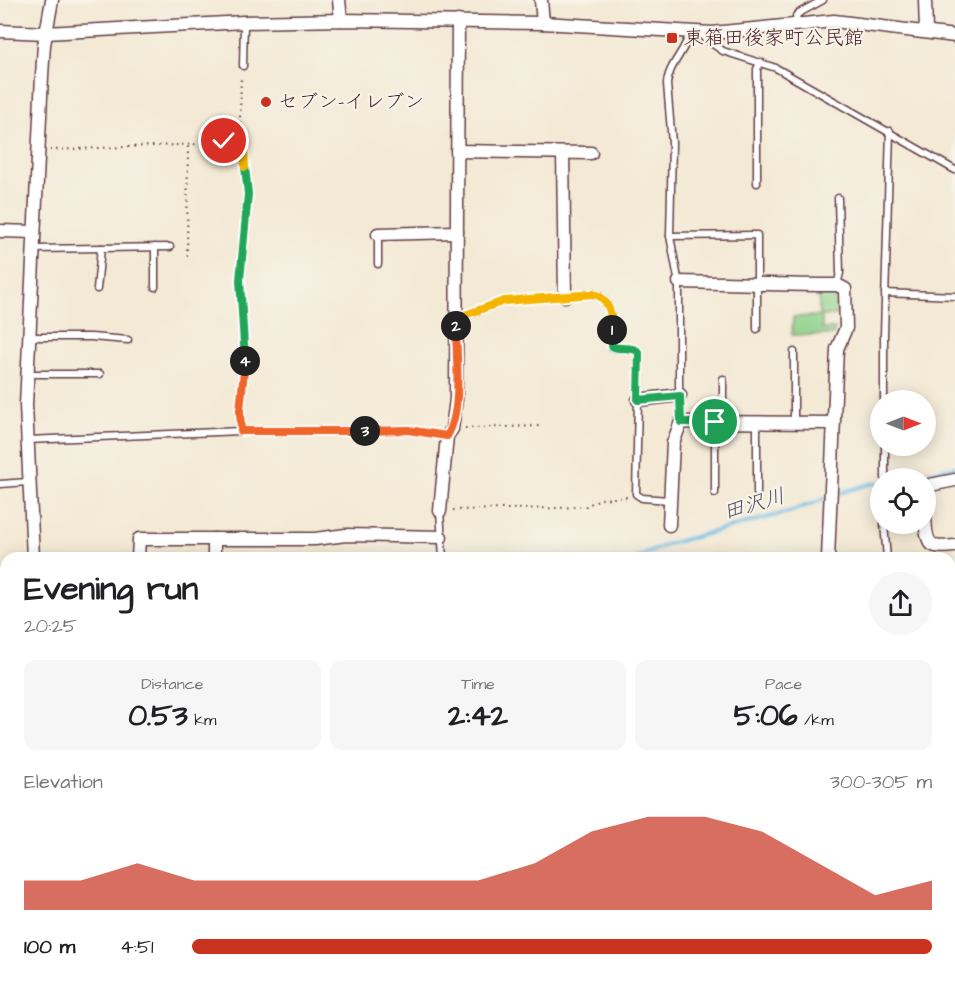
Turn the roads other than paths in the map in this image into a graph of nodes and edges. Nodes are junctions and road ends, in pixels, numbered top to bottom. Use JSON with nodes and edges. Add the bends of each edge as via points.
{"nodes":[{"id":1,"x":52,"y":0,"type":"edge"},
{"id":2,"x":339,"y":0,"type":"edge"},
{"id":3,"x":541,"y":0,"type":"edge"},
{"id":4,"x":823,"y":0,"type":"edge"},
{"id":5,"x":925,"y":0,"type":"edge"},
{"id":6,"x":341,"y":20,"type":"junction"},
{"id":7,"x":458,"y":21,"type":"junction"},
{"id":8,"x":244,"y":22,"type":"junction"},
{"id":9,"x":543,"y":23,"type":"junction"},
{"id":10,"x":797,"y":23,"type":"junction"},
{"id":11,"x":0,"y":31,"type":"edge"},
{"id":12,"x":690,"y":32,"type":"junction"},
{"id":13,"x":926,"y":32,"type":"junction"},
{"id":14,"x":46,"y":33,"type":"junction"},
{"id":15,"x":704,"y":33,"type":"junction"},
{"id":16,"x":955,"y":36,"type":"edge"},
{"id":17,"x":761,"y":62,"type":"junction"},
{"id":18,"x":243,"y":66,"type":"road end"},
{"id":19,"x":890,"y":131,"type":"junction"},
{"id":20,"x":457,"y":151,"type":"junction"},
{"id":21,"x":563,"y":153,"type":"junction"},
{"id":22,"x":591,"y":153,"type":"dead end"},
{"id":23,"x":955,"y":170,"type":"edge"},
{"id":24,"x":757,"y":183,"type":"dead end"},
{"id":25,"x":838,"y":198,"type":"dead end"},
{"id":26,"x":0,"y":231,"type":"edge"},
{"id":27,"x":34,"y":232,"type":"junction"},
{"id":28,"x":457,"y":232,"type":"junction"},
{"id":29,"x":378,"y":234,"type":"joint"},
{"id":30,"x":670,"y":236,"type":"junction"},
{"id":31,"x":170,"y":247,"type":"dead end"},
{"id":32,"x":101,"y":248,"type":"junction"},
{"id":33,"x":155,"y":248,"type":"junction"},
{"id":34,"x":33,"y":249,"type":"junction"},
{"id":35,"x":378,"y":264,"type":"dead end"},
{"id":36,"x":679,"y":282,"type":"junction"},
{"id":37,"x":757,"y":284,"type":"junction"},
{"id":38,"x":837,"y":285,"type":"junction"},
{"id":39,"x":155,"y":287,"type":"dead end"},
{"id":40,"x":97,"y":289,"type":"dead end"},
{"id":41,"x":885,"y":293,"type":"junction"},
{"id":42,"x":565,"y":296,"type":"junction"},
{"id":43,"x":955,"y":296,"type":"edge"},
{"id":44,"x":456,"y":317,"type":"junction"},
{"id":45,"x":757,"y":329,"type":"dead end"},
{"id":46,"x":28,"y":337,"type":"junction"},
{"id":47,"x":128,"y":340,"type":"dead end"},
{"id":48,"x":794,"y":352,"type":"dead end"},
{"id":49,"x":27,"y":374,"type":"junction"},
{"id":50,"x":100,"y":374,"type":"dead end"},
{"id":51,"x":723,"y":379,"type":"dead end"},
{"id":52,"x":885,"y":390,"type":"edge"},
{"id":53,"x":680,"y":396,"type":"junction"},
{"id":54,"x":638,"y":400,"type":"junction"},
{"id":55,"x":681,"y":422,"type":"junction"},
{"id":56,"x":719,"y":422,"type":"junction"},
{"id":57,"x":757,"y":422,"type":"junction"},
{"id":58,"x":794,"y":422,"type":"junction"},
{"id":59,"x":833,"y":423,"type":"junction"},
{"id":60,"x":449,"y":432,"type":"junction"},
{"id":61,"x":26,"y":440,"type":"junction"},
{"id":62,"x":955,"y":480,"type":"edge"},
{"id":63,"x":28,"y":482,"type":"junction"},
{"id":64,"x":0,"y":484,"type":"edge"},
{"id":65,"x":715,"y":493,"type":"dead end"},
{"id":66,"x":757,"y":493,"type":"dead end"},
{"id":67,"x":669,"y":500,"type":"junction"},
{"id":68,"x":440,"y":511,"type":"joint"},
{"id":69,"x":669,"y":525,"type":"dead end"},
{"id":70,"x":885,"y":534,"type":"edge"},
{"id":71,"x":441,"y":537,"type":"junction"},
{"id":72,"x":214,"y":539,"type":"junction"},
{"id":73,"x":955,"y":546,"type":"edge"},
{"id":74,"x":33,"y":552,"type":"edge"},
{"id":75,"x":138,"y":552,"type":"edge"},
{"id":76,"x":214,"y":552,"type":"edge"},
{"id":77,"x":442,"y":552,"type":"edge"},
{"id":78,"x":828,"y":552,"type":"edge"},
{"id":79,"x":886,"y":552,"type":"edge"}],
"edges":[{"from":1,"to":14,"type":"street"},
{"from":2,"to":6,"type":"street"},
{"from":3,"to":9,"type":"street"},
{"from":4,"to":10,"type":"lane","via":[[799,13]]},
{"from":5,"to":13,"type":"street"},
{"from":6,"to":7,"type":"street"},
{"from":6,"to":8,"type":"street"},
{"from":7,"to":9,"type":"street"},
{"from":7,"to":20,"type":"street"},
{"from":8,"to":14,"type":"street"},
{"from":8,"to":18,"type":"lane"},
{"from":9,"to":12,"type":"street"},
{"from":10,"to":13,"type":"street","via":[[842,21]]},
{"from":10,"to":15,"type":"street"},
{"from":11,"to":14,"type":"street"},
{"from":12,"to":15,"type":"street"},
{"from":12,"to":30,"type":"lane","via":[[667,79],[672,143]]},
{"from":13,"to":16,"type":"street"},
{"from":14,"to":27,"type":"street"},
{"from":15,"to":17,"type":"lane","via":[[704,39],[723,51]]},
{"from":17,"to":19,"type":"lane"},
{"from":17,"to":24,"type":"lane","via":[[757,69]]},
{"from":19,"to":23,"type":"lane"},
{"from":19,"to":41,"type":"lane"},
{"from":20,"to":21,"type":"street"},
{"from":20,"to":28,"type":"street"},
{"from":21,"to":22,"type":"street"},
{"from":21,"to":42,"type":"street"},
{"from":25,"to":38,"type":"lane"},
{"from":26,"to":27,"type":"street"},
{"from":27,"to":34,"type":"street"},
{"from":28,"to":29,"type":"street"},
{"from":28,"to":44,"type":"street"},
{"from":29,"to":35,"type":"lane"},
{"from":30,"to":36,"type":"lane"},
{"from":30,"to":37,"type":"lane","via":[[757,236]]},
{"from":31,"to":33,"type":"lane"},
{"from":32,"to":33,"type":"lane"},
{"from":32,"to":34,"type":"lane"},
{"from":32,"to":40,"type":"lane"},
{"from":33,"to":39,"type":"lane"},
{"from":34,"to":46,"type":"street"},
{"from":36,"to":37,"type":"street"},
{"from":36,"to":53,"type":"lane"},
{"from":37,"to":38,"type":"street"},
{"from":37,"to":45,"type":"lane"},
{"from":38,"to":59,"type":"street","via":[[846,293],[846,328],[837,349]]},
{"from":41,"to":43,"type":"lane"},
{"from":41,"to":52,"type":"lane"},
{"from":42,"to":44,"type":"lane","via":[[504,301]]},
{"from":42,"to":54,"type":"lane","via":[[594,294],[606,303],[612,317],[612,346],[639,353]]},
{"from":44,"to":60,"type":"street","via":[[456,399]]},
{"from":46,"to":47,"type":"lane"},
{"from":46,"to":49,"type":"street"},
{"from":48,"to":58,"type":"lane"},
{"from":49,"to":50,"type":"lane"},
{"from":49,"to":61,"type":"street"},
{"from":51,"to":56,"type":"lane"},
{"from":53,"to":54,"type":"street"},
{"from":53,"to":55,"type":"lane"},
{"from":54,"to":67,"type":"lane","via":[[637,495]]},
{"from":55,"to":56,"type":"street"},
{"from":55,"to":67,"type":"street","via":[[673,443]]},
{"from":56,"to":57,"type":"street"},
{"from":56,"to":65,"type":"lane"},
{"from":57,"to":58,"type":"street"},
{"from":57,"to":66,"type":"lane"},
{"from":58,"to":59,"type":"street"},
{"from":59,"to":78,"type":"street"},
{"from":60,"to":61,"type":"lane","via":[[241,431]]},
{"from":60,"to":68,"type":"street"},
{"from":61,"to":63,"type":"street"},
{"from":62,"to":73,"type":"street","via":[[927,486],[926,493],[927,539],[937,547]]},
{"from":63,"to":64,"type":"lane"},
{"from":63,"to":74,"type":"street"},
{"from":67,"to":69,"type":"street"},
{"from":68,"to":71,"type":"lane"},
{"from":70,"to":79,"type":"lane"},
{"from":71,"to":72,"type":"street"},
{"from":71,"to":77,"type":"lane"},
{"from":72,"to":75,"type":"street","via":[[139,540]]},
{"from":72,"to":76,"type":"street"}]}
